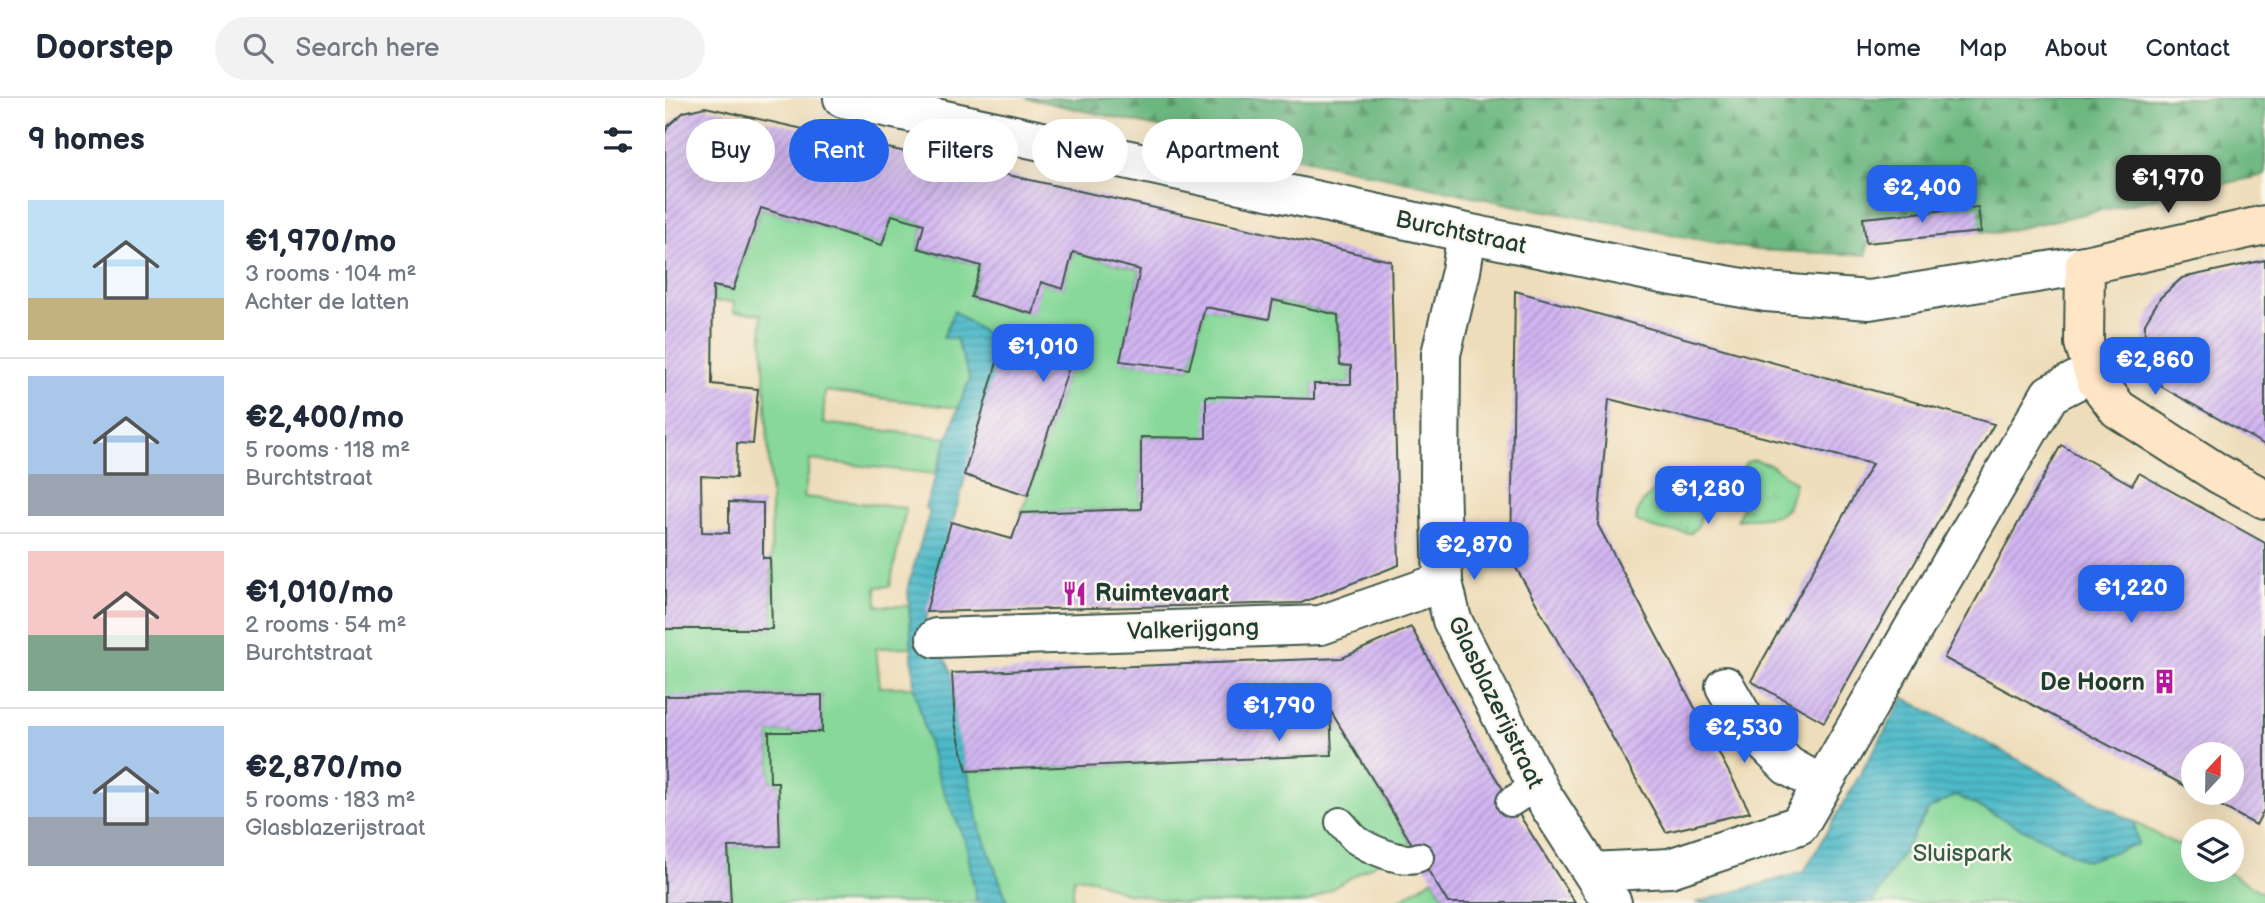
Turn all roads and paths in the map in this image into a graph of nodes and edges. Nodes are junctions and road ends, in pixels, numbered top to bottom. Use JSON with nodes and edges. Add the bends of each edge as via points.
{"nodes":[{"id":1,"x":843,"y":98,"type":"edge"},
{"id":2,"x":2265,"y":225,"type":"edge"},
{"id":3,"x":1467,"y":233,"type":"junction"},
{"id":4,"x":2085,"y":265,"type":"junction"},
{"id":5,"x":2093,"y":372,"type":"junction"},
{"id":6,"x":2265,"y":499,"type":"edge"},
{"id":7,"x":1443,"y":582,"type":"junction"},
{"id":8,"x":936,"y":638,"type":"dead end"},
{"id":9,"x":1725,"y":686,"type":"dead end"},
{"id":10,"x":1822,"y":785,"type":"junction"},
{"id":11,"x":1340,"y":822,"type":"dead end"},
{"id":12,"x":1419,"y":857,"type":"dead end"},
{"id":13,"x":1602,"y":888,"type":"edge"}],
"edges":[{"from":1,"to":3,"type":"street","name":"Burchtstraat"},
{"from":2,"to":4,"type":"street"},
{"from":3,"to":4,"type":"street","name":"Burchtstraat","via":[[1766,292],[1869,300]]},
{"from":3,"to":7,"type":"street","name":"Glasblazerijstraat","via":[[1441,354]]},
{"from":4,"to":5,"type":"street","via":[[2084,343]]},
{"from":5,"to":6,"type":"street","via":[[2118,409]]},
{"from":5,"to":10,"type":"street","via":[[2050,394]]},
{"from":7,"to":8,"type":"street","name":"Valkerijgang","via":[[1321,625]]},
{"from":7,"to":13,"type":"street","name":"Glasblazerijstraat","via":[[1452,620],[1524,793]]},
{"from":9,"to":10,"type":"street","via":[[1748,726],[1788,766]]},
{"from":10,"to":13,"type":"street","via":[[1799,825]]},
{"from":11,"to":12,"type":"lane","via":[[1355,839],[1380,853],[1412,860]]}]}
